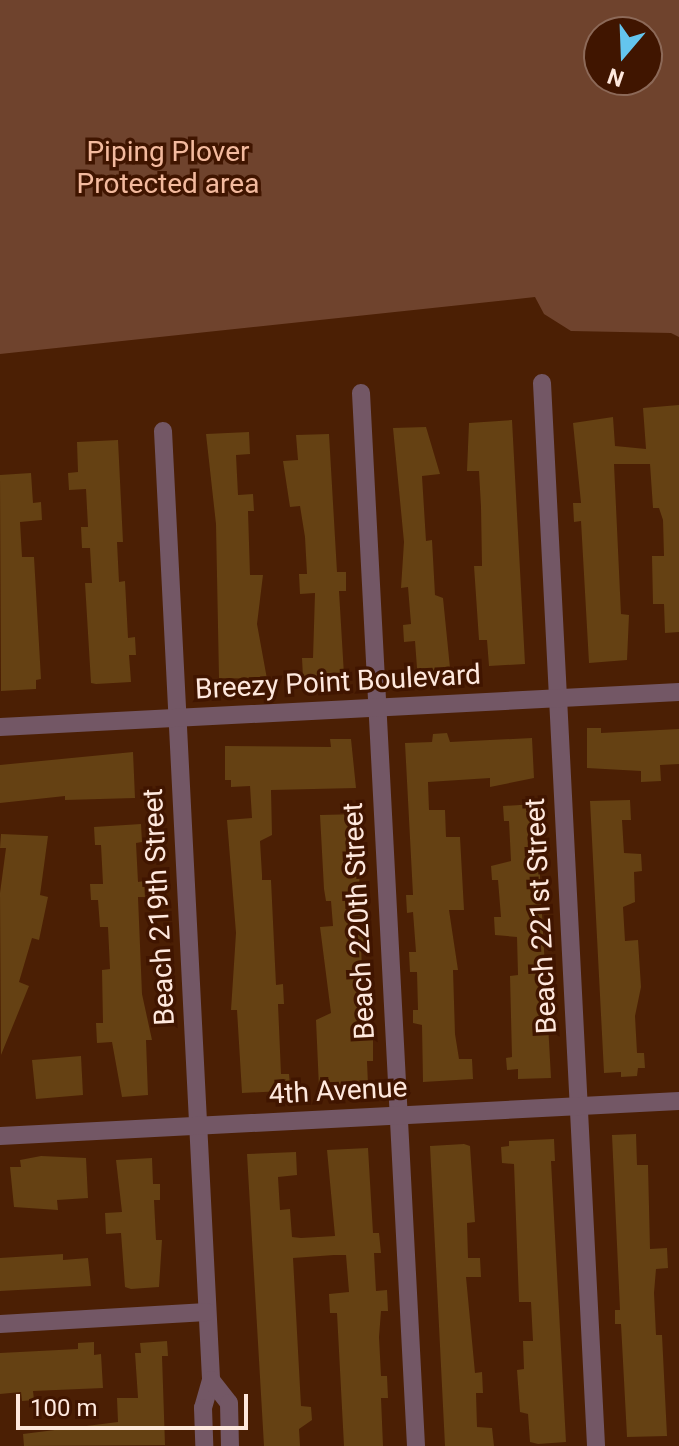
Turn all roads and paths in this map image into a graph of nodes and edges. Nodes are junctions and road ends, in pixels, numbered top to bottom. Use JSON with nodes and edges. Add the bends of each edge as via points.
{"nodes":[{"id":1,"x":542,"y":383,"type":"dead end"},
{"id":2,"x":361,"y":393,"type":"dead end"},
{"id":3,"x":163,"y":431,"type":"dead end"},
{"id":4,"x":679,"y":692,"type":"edge"},
{"id":5,"x":557,"y":699,"type":"junction"},
{"id":6,"x":376,"y":708,"type":"junction"},
{"id":7,"x":178,"y":718,"type":"junction"},
{"id":8,"x":0,"y":727,"type":"edge"},
{"id":9,"x":679,"y":1101,"type":"edge"},
{"id":10,"x":579,"y":1106,"type":"junction"},
{"id":11,"x":398,"y":1116,"type":"junction"},
{"id":12,"x":199,"y":1126,"type":"junction"},
{"id":13,"x":0,"y":1136,"type":"edge"},
{"id":14,"x":207,"y":1312,"type":"junction"},
{"id":15,"x":0,"y":1324,"type":"edge"},
{"id":16,"x":214,"y":1385,"type":"junction"},
{"id":17,"x":204,"y":1446,"type":"edge"},
{"id":18,"x":222,"y":1446,"type":"edge"},
{"id":19,"x":230,"y":1446,"type":"edge"},
{"id":20,"x":416,"y":1446,"type":"edge"},
{"id":21,"x":596,"y":1446,"type":"edge"}],
"edges":[{"from":1,"to":5,"type":"street","name":"Beach 221st Street"},
{"from":2,"to":6,"type":"street","name":"Beach 220th Street"},
{"from":3,"to":7,"type":"street","name":"Beach 219th Street"},
{"from":4,"to":5,"type":"street","name":"Breezy Point Boulevard"},
{"from":5,"to":6,"type":"street","name":"Breezy Point Boulevard"},
{"from":5,"to":10,"type":"street","name":"Beach 221st Street"},
{"from":6,"to":7,"type":"street","name":"Breezy Point Boulevard"},
{"from":6,"to":11,"type":"street","name":"Beach 220th Street"},
{"from":7,"to":8,"type":"street","name":"Breezy Point Boulevard"},
{"from":7,"to":12,"type":"street","name":"Beach 219th Street"},
{"from":9,"to":10,"type":"street","name":"4th Avenue"},
{"from":10,"to":11,"type":"street","name":"4th Avenue"},
{"from":10,"to":21,"type":"street","name":"Beach 221st Street"},
{"from":11,"to":12,"type":"street","name":"4th Avenue"},
{"from":11,"to":20,"type":"street","name":"Beach 220th Street"},
{"from":12,"to":13,"type":"street","name":"4th Avenue"},
{"from":12,"to":14,"type":"street","name":"Beach 219th Street"},
{"from":14,"to":15,"type":"street"},
{"from":14,"to":16,"type":"street","name":"Beach 219th Street"},
{"from":16,"to":17,"type":"street","name":"Beach 219th Street","via":[[203,1408]]},
{"from":16,"to":18,"type":"street","name":"Beach 219th Street"},
{"from":16,"to":19,"type":"street","name":"Beach 219th Street","via":[[229,1403]]}]}
